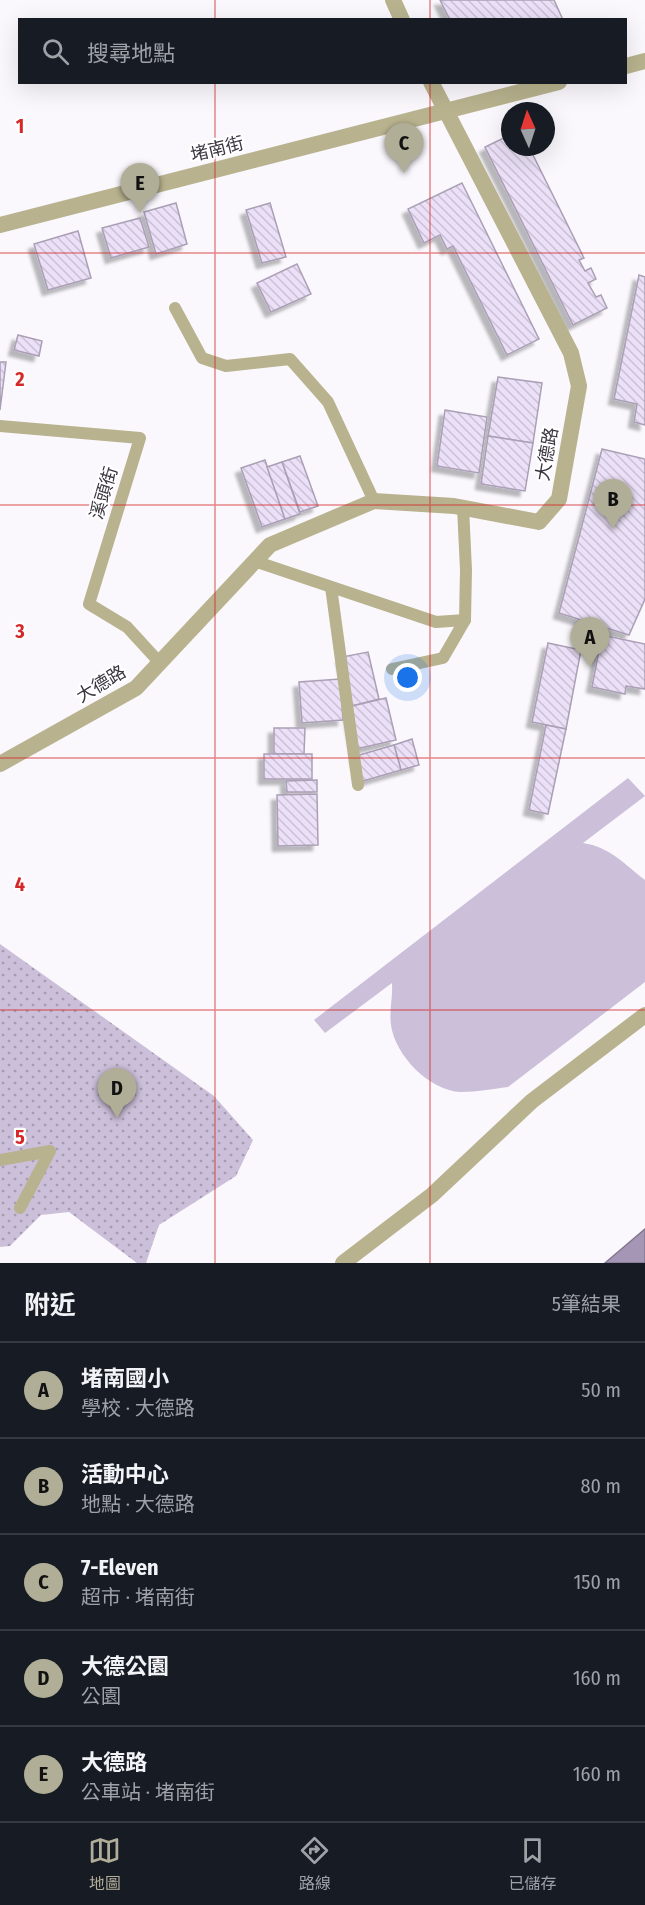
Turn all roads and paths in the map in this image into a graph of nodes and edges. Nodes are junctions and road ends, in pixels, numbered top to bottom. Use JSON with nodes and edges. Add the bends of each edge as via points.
{"nodes":[{"id":1,"x":393,"y":0,"type":"edge"},
{"id":2,"x":401,"y":18,"type":"edge"},
{"id":3,"x":645,"y":61,"type":"edge"},
{"id":4,"x":627,"y":66,"type":"edge"},
{"id":5,"x":432,"y":84,"type":"edge"},
{"id":6,"x":551,"y":84,"type":"edge"},
{"id":7,"x":444,"y":111,"type":"junction"},
{"id":8,"x":0,"y":225,"type":"edge"},
{"id":9,"x":175,"y":308,"type":"dead end"},
{"id":10,"x":0,"y":426,"type":"edge"},
{"id":11,"x":374,"y":501,"type":"junction"},
{"id":12,"x":463,"y":507,"type":"junction"},
{"id":13,"x":254,"y":561,"type":"junction"},
{"id":14,"x":331,"y":587,"type":"junction"},
{"id":15,"x":465,"y":620,"type":"junction"},
{"id":16,"x":160,"y":663,"type":"junction"},
{"id":17,"x":392,"y":669,"type":"dead end"},
{"id":18,"x":0,"y":764,"type":"edge"},
{"id":19,"x":358,"y":785,"type":"dead end"},
{"id":20,"x":645,"y":1015,"type":"edge"},
{"id":21,"x":0,"y":1160,"type":"edge"},
{"id":22,"x":20,"y":1208,"type":"dead end"},
{"id":23,"x":343,"y":1263,"type":"edge"}],
"edges":[{"from":1,"to":2,"type":"street"},
{"from":3,"to":4,"type":"street"},
{"from":5,"to":7,"type":"street"},
{"from":6,"to":7,"type":"street","name":"堵南街"},
{"from":7,"to":8,"type":"street","name":"堵南街"},
{"from":7,"to":12,"type":"street","name":"大德路","via":[[571,354],[579,386],[559,499],[539,522]]},
{"from":9,"to":11,"type":"lane","via":[[202,358],[226,366],[290,359],[328,402]]},
{"from":10,"to":16,"type":"lane","name":"溪頭街","via":[[140,438],[89,604],[127,627]]},
{"from":11,"to":12,"type":"street","name":"大德路"},
{"from":11,"to":13,"type":"street","name":"大德路","via":[[270,545]]},
{"from":12,"to":15,"type":"lane"},
{"from":13,"to":14,"type":"lane"},
{"from":13,"to":16,"type":"street","name":"大德路"},
{"from":14,"to":15,"type":"lane","via":[[436,622]]},
{"from":14,"to":19,"type":"lane"},
{"from":15,"to":17,"type":"lane","via":[[443,658]]},
{"from":16,"to":18,"type":"street","name":"大德路","via":[[136,688]]},
{"from":20,"to":23,"type":"street","via":[[532,1101],[432,1195]]},
{"from":21,"to":22,"type":"lane","via":[[50,1151]]}]}
